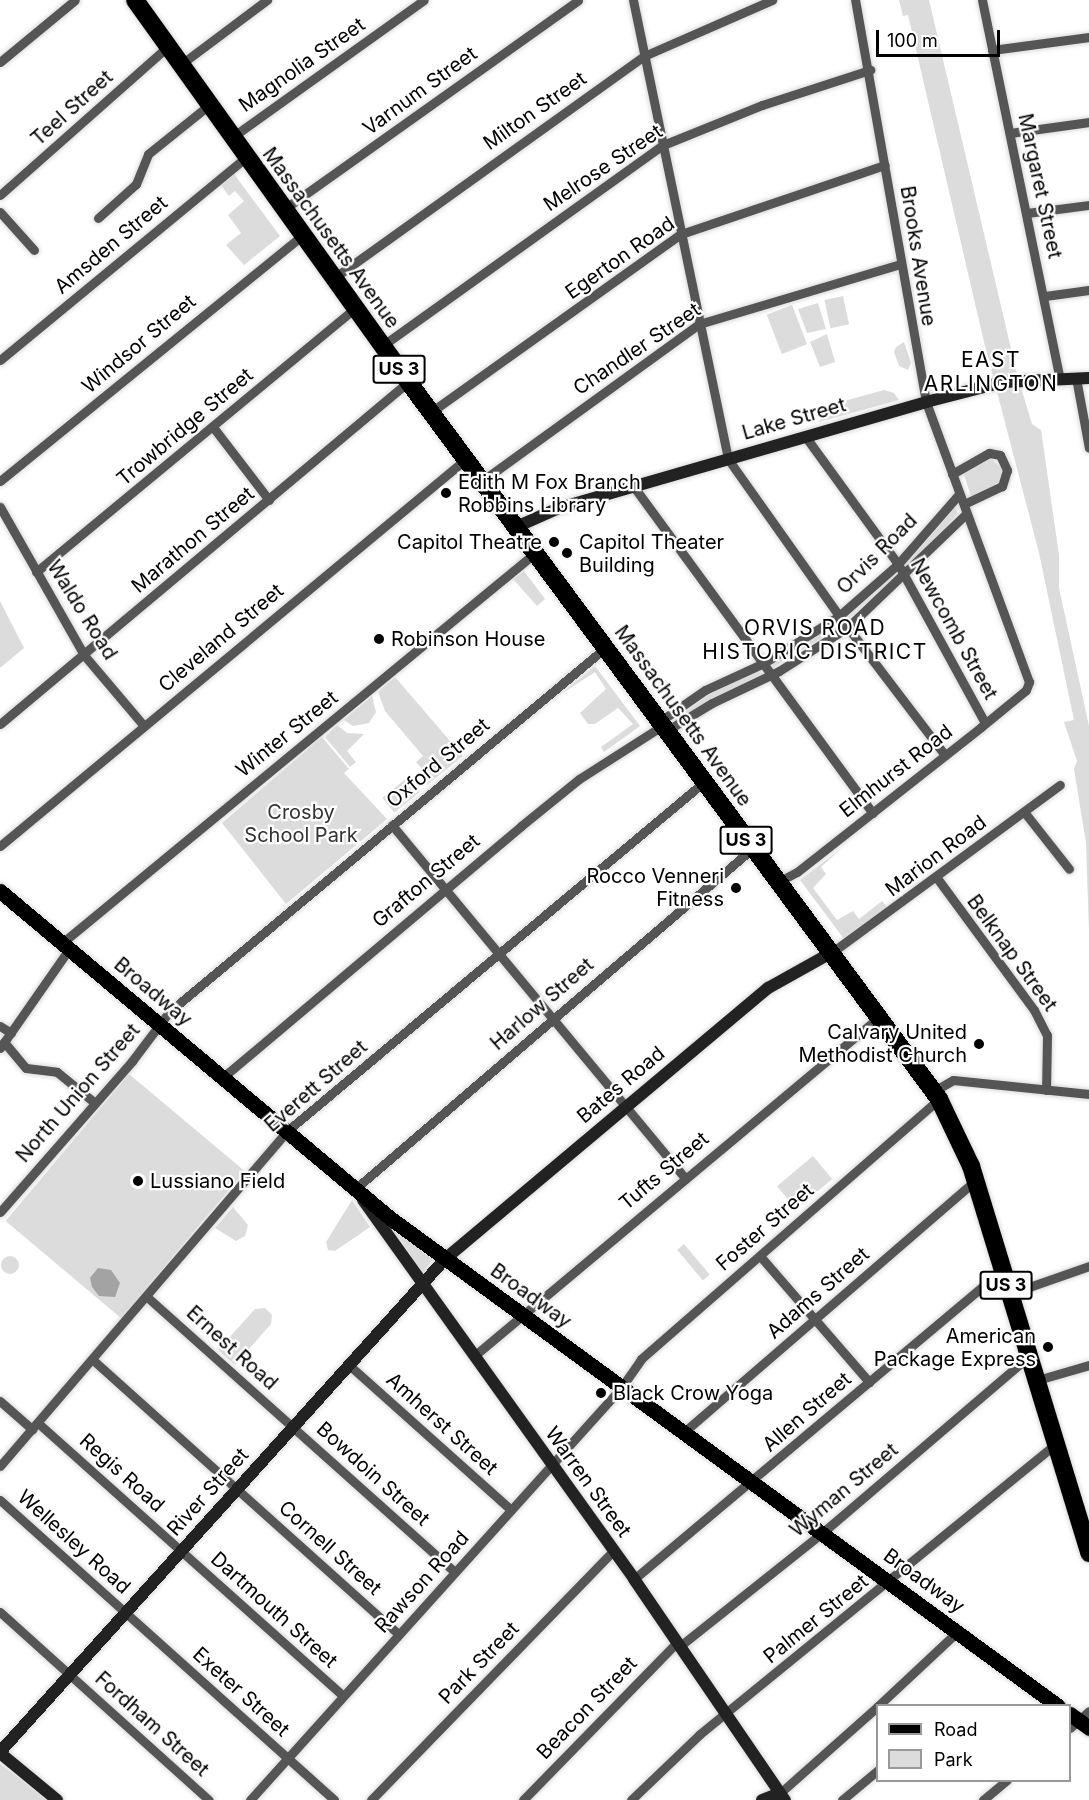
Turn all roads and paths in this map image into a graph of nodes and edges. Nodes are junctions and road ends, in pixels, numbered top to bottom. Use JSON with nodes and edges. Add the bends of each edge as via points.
{"nodes":[{"id":1,"x":75,"y":0,"type":"edge"},
{"id":2,"x":135,"y":0,"type":"edge"},
{"id":3,"x":267,"y":0,"type":"edge"},
{"id":4,"x":424,"y":0,"type":"edge"},
{"id":5,"x":578,"y":0,"type":"edge"},
{"id":6,"x":633,"y":0,"type":"edge"},
{"id":7,"x":772,"y":0,"type":"edge"},
{"id":8,"x":855,"y":0,"type":"edge"},
{"id":9,"x":982,"y":0,"type":"edge"},
{"id":10,"x":1089,"y":37,"type":"edge"},
{"id":11,"x":167,"y":47,"type":"junction"},
{"id":12,"x":992,"y":50,"type":"junction"},
{"id":13,"x":644,"y":56,"type":"junction"},
{"id":14,"x":0,"y":62,"type":"edge"},
{"id":15,"x":180,"y":65,"type":"junction"},
{"id":16,"x":870,"y":70,"type":"junction"},
{"id":17,"x":208,"y":106,"type":"junction"},
{"id":18,"x":1089,"y":122,"type":"edge"},
{"id":19,"x":1010,"y":133,"type":"junction"},
{"id":20,"x":231,"y":138,"type":"junction"},
{"id":21,"x":663,"y":145,"type":"junction"},
{"id":22,"x":245,"y":158,"type":"junction"},
{"id":23,"x":885,"y":165,"type":"junction"},
{"id":24,"x":0,"y":195,"type":"edge"},
{"id":25,"x":1089,"y":205,"type":"edge"},
{"id":26,"x":283,"y":210,"type":"junction"},
{"id":27,"x":0,"y":213,"type":"edge"},
{"id":28,"x":1027,"y":213,"type":"junction"},
{"id":29,"x":98,"y":218,"type":"dead end"},
{"id":30,"x":681,"y":234,"type":"junction"},
{"id":31,"x":302,"y":236,"type":"junction"},
{"id":32,"x":34,"y":249,"type":"dead end"},
{"id":33,"x":900,"y":264,"type":"junction"},
{"id":34,"x":334,"y":278,"type":"junction"},
{"id":35,"x":1089,"y":290,"type":"edge"},
{"id":36,"x":1045,"y":296,"type":"junction"},
{"id":37,"x":355,"y":308,"type":"junction"},
{"id":38,"x":699,"y":324,"type":"junction"},
{"id":39,"x":382,"y":345,"type":"junction"},
{"id":40,"x":0,"y":360,"type":"edge"},
{"id":41,"x":1076,"y":378,"type":"junction"},
{"id":42,"x":1089,"y":378,"type":"edge"},
{"id":43,"x":1060,"y":379,"type":"junction"},
{"id":44,"x":408,"y":382,"type":"junction"},
{"id":45,"x":926,"y":402,"type":"junction"},
{"id":46,"x":431,"y":412,"type":"junction"},
{"id":47,"x":213,"y":427,"type":"junction"},
{"id":48,"x":805,"y":436,"type":"junction"},
{"id":49,"x":1089,"y":448,"type":"edge"},
{"id":50,"x":466,"y":459,"type":"junction"},
{"id":51,"x":728,"y":459,"type":"junction"},
{"id":52,"x":952,"y":474,"type":"junction"},
{"id":53,"x":0,"y":481,"type":"edge"},
{"id":54,"x":482,"y":481,"type":"junction"},
{"id":55,"x":634,"y":487,"type":"junction"},
{"id":56,"x":959,"y":494,"type":"junction"},
{"id":57,"x":269,"y":500,"type":"junction"},
{"id":58,"x":0,"y":507,"type":"edge"},
{"id":59,"x":965,"y":509,"type":"junction"},
{"id":60,"x":516,"y":527,"type":"junction"},
{"id":61,"x":535,"y":553,"type":"junction"},
{"id":62,"x":898,"y":564,"type":"junction"},
{"id":63,"x":36,"y":572,"type":"junction"},
{"id":64,"x":904,"y":577,"type":"junction"},
{"id":65,"x":839,"y":616,"type":"junction"},
{"id":66,"x":848,"y":627,"type":"junction"},
{"id":67,"x":605,"y":648,"type":"junction"},
{"id":68,"x":84,"y":655,"type":"junction"},
{"id":69,"x":764,"y":663,"type":"junction"},
{"id":70,"x":772,"y":674,"type":"junction"},
{"id":71,"x":1029,"y":682,"type":"joint"},
{"id":72,"x":985,"y":723,"type":"junction"},
{"id":73,"x":0,"y":724,"type":"edge"},
{"id":74,"x":144,"y":726,"type":"junction"},
{"id":75,"x":662,"y":726,"type":"junction"},
{"id":76,"x":945,"y":755,"type":"junction"},
{"id":77,"x":704,"y":782,"type":"junction"},
{"id":78,"x":1060,"y":785,"type":"dead end"},
{"id":79,"x":873,"y":813,"type":"junction"},
{"id":80,"x":1024,"y":813,"type":"junction"},
{"id":81,"x":392,"y":825,"type":"junction"},
{"id":82,"x":0,"y":846,"type":"edge"},
{"id":83,"x":753,"y":848,"type":"junction"},
{"id":84,"x":1069,"y":869,"type":"dead end"},
{"id":85,"x":937,"y":878,"type":"junction"},
{"id":86,"x":778,"y":882,"type":"junction"},
{"id":87,"x":444,"y":889,"type":"junction"},
{"id":88,"x":0,"y":891,"type":"edge"},
{"id":89,"x":65,"y":946,"type":"junction"},
{"id":90,"x":831,"y":953,"type":"junction"},
{"id":91,"x":500,"y":957,"type":"junction"},
{"id":92,"x":879,"y":1017,"type":"junction"},
{"id":93,"x":552,"y":1018,"type":"junction"},
{"id":94,"x":159,"y":1024,"type":"junction"},
{"id":95,"x":0,"y":1026,"type":"edge"},
{"id":96,"x":11,"y":1033,"type":"junction"},
{"id":97,"x":2,"y":1045,"type":"edge"},
{"id":98,"x":222,"y":1078,"type":"junction"},
{"id":99,"x":1047,"y":1090,"type":"junction"},
{"id":100,"x":1089,"y":1094,"type":"edge"},
{"id":101,"x":936,"y":1095,"type":"junction"},
{"id":102,"x":95,"y":1103,"type":"junction"},
{"id":103,"x":626,"y":1106,"type":"junction"},
{"id":104,"x":287,"y":1131,"type":"junction"},
{"id":105,"x":684,"y":1177,"type":"junction"},
{"id":106,"x":976,"y":1180,"type":"junction"},
{"id":107,"x":355,"y":1189,"type":"junction"},
{"id":108,"x":0,"y":1212,"type":"edge"},
{"id":109,"x":760,"y":1256,"type":"junction"},
{"id":110,"x":445,"y":1259,"type":"junction"},
{"id":111,"x":1089,"y":1266,"type":"edge"},
{"id":112,"x":1002,"y":1270,"type":"junction"},
{"id":113,"x":421,"y":1284,"type":"junction"},
{"id":114,"x":1009,"y":1294,"type":"junction"},
{"id":115,"x":146,"y":1296,"type":"junction"},
{"id":116,"x":521,"y":1314,"type":"junction"},
{"id":117,"x":815,"y":1319,"type":"junction"},
{"id":118,"x":474,"y":1356,"type":"junction"},
{"id":119,"x":1027,"y":1358,"type":"junction"},
{"id":120,"x":93,"y":1360,"type":"junction"},
{"id":121,"x":349,"y":1365,"type":"junction"},
{"id":122,"x":1089,"y":1365,"type":"edge"},
{"id":123,"x":1034,"y":1381,"type":"junction"},
{"id":124,"x":869,"y":1382,"type":"junction"},
{"id":125,"x":621,"y":1388,"type":"junction"},
{"id":126,"x":0,"y":1401,"type":"edge"},
{"id":127,"x":35,"y":1426,"type":"junction"},
{"id":128,"x":293,"y":1427,"type":"junction"},
{"id":129,"x":684,"y":1432,"type":"junction"},
{"id":130,"x":1054,"y":1445,"type":"junction"},
{"id":131,"x":552,"y":1465,"type":"junction"},
{"id":132,"x":0,"y":1466,"type":"edge"},
{"id":133,"x":752,"y":1482,"type":"junction"},
{"id":134,"x":237,"y":1489,"type":"junction"},
{"id":135,"x":0,"y":1500,"type":"edge"},
{"id":136,"x":511,"y":1510,"type":"junction"},
{"id":137,"x":822,"y":1533,"type":"junction"},
{"id":138,"x":181,"y":1551,"type":"junction"},
{"id":139,"x":613,"y":1551,"type":"junction"},
{"id":140,"x":1089,"y":1553,"type":"edge"},
{"id":141,"x":455,"y":1572,"type":"junction"},
{"id":142,"x":634,"y":1579,"type":"junction"},
{"id":143,"x":890,"y":1583,"type":"junction"},
{"id":144,"x":0,"y":1612,"type":"edge"},
{"id":145,"x":125,"y":1612,"type":"junction"},
{"id":146,"x":957,"y":1632,"type":"junction"},
{"id":147,"x":399,"y":1635,"type":"junction"},
{"id":148,"x":679,"y":1644,"type":"junction"},
{"id":149,"x":70,"y":1674,"type":"junction"},
{"id":150,"x":343,"y":1696,"type":"junction"},
{"id":151,"x":882,"y":1704,"type":"edge"},
{"id":152,"x":1055,"y":1704,"type":"edge"},
{"id":153,"x":876,"y":1710,"type":"edge"},
{"id":154,"x":727,"y":1714,"type":"junction"},
{"id":155,"x":0,"y":1753,"type":"edge"},
{"id":156,"x":288,"y":1758,"type":"junction"},
{"id":157,"x":876,"y":1772,"type":"edge"},
{"id":158,"x":1005,"y":1782,"type":"edge"},
{"id":159,"x":782,"y":1796,"type":"edge"},
{"id":160,"x":57,"y":1800,"type":"edge"},
{"id":161,"x":209,"y":1800,"type":"edge"},
{"id":162,"x":250,"y":1800,"type":"edge"},
{"id":163,"x":334,"y":1800,"type":"edge"},
{"id":164,"x":371,"y":1800,"type":"edge"},
{"id":165,"x":524,"y":1800,"type":"edge"},
{"id":166,"x":632,"y":1800,"type":"edge"},
{"id":167,"x":762,"y":1800,"type":"edge"},
{"id":168,"x":842,"y":1800,"type":"edge"},
{"id":169,"x":983,"y":1800,"type":"edge"}],
"edges":[{"from":1,"to":14,"type":"street"},
{"from":2,"to":11,"type":"highway","name":"Massachusetts Avenue","number":"US 3"},
{"from":3,"to":15,"type":"street"},
{"from":4,"to":20,"type":"street","name":"Magnolia Street"},
{"from":5,"to":26,"type":"street","name":"Varnum Street"},
{"from":6,"to":13,"type":"street"},
{"from":7,"to":13,"type":"street","name":"Milton Street"},
{"from":8,"to":16,"type":"street","name":"Brooks Avenue"},
{"from":9,"to":12,"type":"street","name":"Margaret Street"},
{"from":10,"to":12,"type":"street"},
{"from":11,"to":15,"type":"highway","name":"Massachusetts Avenue","number":"US 3"},
{"from":11,"to":24,"type":"street","name":"Teel Street"},
{"from":12,"to":19,"type":"street","name":"Margaret Street"},
{"from":13,"to":21,"type":"street"},
{"from":13,"to":34,"type":"street","name":"Milton Street"},
{"from":15,"to":17,"type":"highway","name":"Massachusetts Avenue","number":"US 3"},
{"from":16,"to":21,"type":"street","name":"Melrose Street","via":[[762,105]]},
{"from":16,"to":23,"type":"street","name":"Brooks Avenue"},
{"from":17,"to":20,"type":"highway","name":"Massachusetts Avenue","number":"US 3"},
{"from":17,"to":29,"type":"street","via":[[148,154],[136,184]]},
{"from":18,"to":19,"type":"street"},
{"from":19,"to":28,"type":"street","name":"Margaret Street"},
{"from":20,"to":22,"type":"highway","name":"Massachusetts Avenue","number":"US 3"},
{"from":21,"to":30,"type":"street"},
{"from":21,"to":39,"type":"street","name":"Melrose Street"},
{"from":22,"to":26,"type":"highway","name":"Massachusetts Avenue","number":"US 3"},
{"from":22,"to":40,"type":"street","name":"Amsden Street"},
{"from":23,"to":30,"type":"street","name":"Egerton Road"},
{"from":23,"to":33,"type":"street","name":"Brooks Avenue"},
{"from":25,"to":28,"type":"street"},
{"from":26,"to":31,"type":"highway","name":"Massachusetts Avenue","number":"US 3"},
{"from":27,"to":32,"type":"street"},
{"from":28,"to":36,"type":"street","name":"Margaret Street"},
{"from":30,"to":38,"type":"street"},
{"from":30,"to":46,"type":"street","name":"Egerton Road"},
{"from":31,"to":34,"type":"highway","name":"Massachusetts Avenue","number":"US 3"},
{"from":31,"to":53,"type":"street","name":"Windsor Street"},
{"from":33,"to":38,"type":"street","name":"Chandler Street"},
{"from":33,"to":45,"type":"street","name":"Brooks Avenue"},
{"from":34,"to":37,"type":"highway","name":"Massachusetts Avenue","number":"US 3"},
{"from":35,"to":36,"type":"street"},
{"from":36,"to":43,"type":"street","name":"Margaret Street"},
{"from":37,"to":39,"type":"highway","name":"Massachusetts Avenue","number":"US 3"},
{"from":37,"to":47,"type":"street","name":"Trowbridge Street"},
{"from":38,"to":51,"type":"street"},
{"from":38,"to":54,"type":"street","name":"Chandler Street"},
{"from":39,"to":44,"type":"highway","name":"Massachusetts Avenue","number":"US 3"},
{"from":41,"to":42,"type":"main road","name":"Lake Street"},
{"from":41,"to":43,"type":"main road","name":"Lake Street"},
{"from":41,"to":49,"type":"street"},
{"from":43,"to":45,"type":"main road","name":"Lake Street","via":[[994,384]]},
{"from":44,"to":46,"type":"highway","name":"Massachusetts Avenue","number":"US 3"},
{"from":44,"to":57,"type":"street","name":"Marathon Street"},
{"from":45,"to":48,"type":"main road","name":"Lake Street"},
{"from":45,"to":52,"type":"street","name":"Brooks Avenue"},
{"from":46,"to":50,"type":"highway","name":"Massachusetts Avenue","number":"US 3"},
{"from":47,"to":57,"type":"street"},
{"from":47,"to":63,"type":"street","name":"Trowbridge Street"},
{"from":48,"to":51,"type":"main road","name":"Lake Street"},
{"from":48,"to":62,"type":"street","name":"Newcomb Street"},
{"from":50,"to":54,"type":"highway","name":"Massachusetts Avenue","number":"US 3"},
{"from":50,"to":74,"type":"street","name":"Cleveland Street"},
{"from":51,"to":55,"type":"main road","name":"Lake Street"},
{"from":51,"to":65,"type":"street"},
{"from":52,"to":56,"type":"street","name":"Brooks Avenue"},
{"from":52,"to":59,"type":"street","via":[[988,453],[1000,455],[1007,470],[1002,486]]},
{"from":54,"to":60,"type":"highway","name":"Massachusetts Avenue","number":"US 3"},
{"from":55,"to":60,"type":"main road","name":"Lake Street","via":[[533,516]]},
{"from":55,"to":69,"type":"street"},
{"from":56,"to":59,"type":"street","name":"Brooks Avenue"},
{"from":56,"to":62,"type":"street","name":"Orvis Road"},
{"from":57,"to":68,"type":"street","name":"Marathon Street"},
{"from":58,"to":63,"type":"street","name":"Waldo Road"},
{"from":59,"to":64,"type":"street","name":"Orvis Road"},
{"from":59,"to":71,"type":"street","name":"Brooks Avenue"},
{"from":60,"to":61,"type":"highway","name":"Massachusetts Avenue","number":"US 3"},
{"from":61,"to":67,"type":"highway","name":"Massachusetts Avenue","number":"US 3"},
{"from":61,"to":89,"type":"street","name":"Winter Street"},
{"from":62,"to":64,"type":"street","name":"Newcomb Street"},
{"from":62,"to":65,"type":"street","name":"Orvis Road"},
{"from":63,"to":68,"type":"street","name":"Waldo Road"},
{"from":64,"to":66,"type":"street","name":"Orvis Road"},
{"from":64,"to":72,"type":"street","name":"Newcomb Street"},
{"from":65,"to":66,"type":"street"},
{"from":65,"to":69,"type":"street","name":"Orvis Road"},
{"from":66,"to":70,"type":"street","name":"Orvis Road"},
{"from":66,"to":76,"type":"street"},
{"from":67,"to":75,"type":"highway","name":"Massachusetts Avenue","number":"US 3"},
{"from":67,"to":81,"type":"street","name":"Oxford Street"},
{"from":68,"to":73,"type":"street","name":"Marathon Street"},
{"from":68,"to":74,"type":"street","name":"Waldo Road"},
{"from":69,"to":70,"type":"street"},
{"from":69,"to":75,"type":"street","name":"Orvis Road","via":[[705,690]]},
{"from":70,"to":75,"type":"street","name":"Orvis Road"},
{"from":70,"to":79,"type":"street"},
{"from":71,"to":72,"type":"street","name":"Elmhurst Road","via":[[1026,690]]},
{"from":72,"to":76,"type":"street","name":"Elmhurst Road"},
{"from":74,"to":82,"type":"street","name":"Cleveland Street"},
{"from":75,"to":77,"type":"highway","name":"Massachusetts Avenue","number":"US 3"},
{"from":75,"to":87,"type":"street","name":"Grafton Street","via":[[579,779]]},
{"from":76,"to":79,"type":"street","name":"Elmhurst Road"},
{"from":77,"to":83,"type":"highway","name":"Massachusetts Avenue","number":"US 3"},
{"from":77,"to":91,"type":"street","name":"Everett Street"},
{"from":78,"to":80,"type":"street","name":"Marion Road"},
{"from":79,"to":86,"type":"street","name":"Elmhurst Road","via":[[797,872]]},
{"from":80,"to":84,"type":"street"},
{"from":80,"to":85,"type":"street","name":"Marion Road"},
{"from":81,"to":87,"type":"street"},
{"from":81,"to":94,"type":"street","name":"Oxford Street"},
{"from":83,"to":86,"type":"highway","name":"Massachusetts Avenue","number":"US 3"},
{"from":83,"to":93,"type":"street","name":"Harlow Street"},
{"from":85,"to":90,"type":"street","name":"Marion Road"},
{"from":85,"to":99,"type":"street","name":"Belknap Street","via":[[1034,1010],[1047,1035]]},
{"from":86,"to":90,"type":"highway","name":"Massachusetts Avenue","number":"US 3"},
{"from":87,"to":91,"type":"street"},
{"from":87,"to":98,"type":"street","name":"Grafton Street"},
{"from":88,"to":89,"type":"main road","name":"Broadway"},
{"from":89,"to":94,"type":"main road","name":"Broadway"},
{"from":89,"to":96,"type":"street","name":"Winter Street"},
{"from":90,"to":92,"type":"highway","name":"Massachusetts Avenue","number":"US 3"},
{"from":90,"to":103,"type":"main road","name":"Bates Road","via":[[768,988]]},
{"from":91,"to":93,"type":"street"},
{"from":91,"to":104,"type":"street","name":"Everett Street"},
{"from":92,"to":101,"type":"highway","name":"Massachusetts Avenue","number":"US 3"},
{"from":92,"to":105,"type":"street","name":"Tufts Street"},
{"from":93,"to":103,"type":"street"},
{"from":93,"to":107,"type":"street","name":"Harlow Street"},
{"from":94,"to":98,"type":"main road","name":"Broadway"},
{"from":94,"to":102,"type":"street","name":"North Union Street"},
{"from":95,"to":96,"type":"street"},
{"from":96,"to":97,"type":"street","name":"Winter Street"},
{"from":97,"to":102,"type":"street","via":[[26,1068],[57,1072]]},
{"from":98,"to":104,"type":"main road","name":"Broadway"},
{"from":99,"to":100,"type":"street"},
{"from":99,"to":101,"type":"street","via":[[953,1080]]},
{"from":101,"to":106,"type":"highway","name":"Massachusetts Avenue","number":"US 3","via":[[959,1136]]},
{"from":101,"to":109,"type":"street","name":"Foster Street"},
{"from":102,"to":108,"type":"street","name":"North Union Street"},
{"from":103,"to":105,"type":"street"},
{"from":103,"to":110,"type":"main road","name":"Bates Road"},
{"from":104,"to":107,"type":"main road","name":"Broadway"},
{"from":104,"to":115,"type":"street","name":"Everett Street"},
{"from":105,"to":116,"type":"street","name":"Tufts Street"},
{"from":106,"to":112,"type":"highway","name":"Massachusetts Avenue","number":"US 3"},
{"from":106,"to":117,"type":"street","name":"Adams Street"},
{"from":107,"to":110,"type":"main road","name":"Broadway"},
{"from":107,"to":113,"type":"main road","name":"Warren Street"},
{"from":109,"to":117,"type":"street"},
{"from":109,"to":125,"type":"street","name":"Foster Street","via":[[641,1359]]},
{"from":110,"to":113,"type":"main road","name":"River Street"},
{"from":110,"to":116,"type":"main road","name":"Broadway"},
{"from":111,"to":114,"type":"street"},
{"from":112,"to":114,"type":"highway","name":"Massachusetts Avenue","number":"US 3"},
{"from":112,"to":124,"type":"street","name":"Allen Street"},
{"from":113,"to":118,"type":"main road","name":"Warren Street"},
{"from":113,"to":121,"type":"main road","name":"River Street"},
{"from":114,"to":119,"type":"highway","name":"Massachusetts Avenue","number":"US 3"},
{"from":115,"to":120,"type":"street","name":"Everett Street"},
{"from":115,"to":128,"type":"street","name":"Ernest Road"},
{"from":116,"to":118,"type":"street","name":"Tufts Street"},
{"from":116,"to":125,"type":"main road","name":"Broadway"},
{"from":117,"to":124,"type":"street"},
{"from":117,"to":129,"type":"street","name":"Adams Street"},
{"from":118,"to":131,"type":"main road","name":"Warren Street"},
{"from":119,"to":123,"type":"highway","name":"Massachusetts Avenue","number":"US 3"},
{"from":119,"to":137,"type":"street","name":"Wyman Street"},
{"from":120,"to":127,"type":"street","name":"Everett Street"},
{"from":120,"to":134,"type":"street","name":"Cornell Street"},
{"from":121,"to":128,"type":"main road","name":"River Street"},
{"from":121,"to":136,"type":"street","name":"Amherst Street"},
{"from":122,"to":123,"type":"street"},
{"from":123,"to":130,"type":"highway","name":"Massachusetts Avenue","number":"US 3"},
{"from":124,"to":133,"type":"street","name":"Allen Street"},
{"from":125,"to":129,"type":"main road","name":"Broadway"},
{"from":125,"to":131,"type":"street","name":"Rawson Road"},
{"from":126,"to":127,"type":"street","name":"Regis Road"},
{"from":127,"to":132,"type":"street","name":"Everett Street"},
{"from":127,"to":138,"type":"street","name":"Regis Road"},
{"from":128,"to":134,"type":"main road","name":"River Street"},
{"from":128,"to":141,"type":"street","name":"Bowdoin Street"},
{"from":129,"to":133,"type":"main road","name":"Broadway"},
{"from":130,"to":140,"type":"highway","name":"Massachusetts Avenue","number":"US 3"},
{"from":130,"to":143,"type":"street","name":"Palmer Street"},
{"from":131,"to":136,"type":"street","name":"Rawson Road"},
{"from":131,"to":139,"type":"main road","name":"Warren Street"},
{"from":133,"to":137,"type":"main road","name":"Broadway"},
{"from":133,"to":142,"type":"street","name":"Allen Street"},
{"from":134,"to":138,"type":"main road","name":"River Street"},
{"from":134,"to":147,"type":"street","name":"Cornell Street"},
{"from":135,"to":145,"type":"street","name":"Wellesley Road"},
{"from":136,"to":141,"type":"street","name":"Rawson Road"},
{"from":137,"to":143,"type":"main road","name":"Broadway"},
{"from":137,"to":148,"type":"street","name":"Wyman Street"},
{"from":138,"to":145,"type":"main road","name":"River Street"},
{"from":138,"to":150,"type":"street","name":"Dartmouth Street"},
{"from":139,"to":142,"type":"main road","name":"Warren Street"},
{"from":139,"to":164,"type":"street","name":"Park Street"},
{"from":141,"to":147,"type":"street","name":"Rawson Road"},
{"from":142,"to":148,"type":"main road","name":"Warren Street"},
{"from":143,"to":146,"type":"main road","name":"Broadway"},
{"from":143,"to":154,"type":"street","name":"Palmer Street"},
{"from":144,"to":149,"type":"street","name":"Fordham Street"},
{"from":145,"to":149,"type":"main road","name":"River Street"},
{"from":145,"to":156,"type":"street","name":"Exeter Street"},
{"from":146,"to":151,"type":"street"},
{"from":146,"to":152,"type":"main road","name":"Broadway"},
{"from":147,"to":150,"type":"street","name":"Rawson Road"},
{"from":148,"to":154,"type":"main road","name":"Warren Street"},
{"from":148,"to":165,"type":"street","name":"Beacon Street"},
{"from":149,"to":155,"type":"main road","name":"River Street"},
{"from":149,"to":161,"type":"street","name":"Fordham Street"},
{"from":150,"to":156,"type":"street","name":"Rawson Road"},
{"from":153,"to":159,"type":"street"},
{"from":154,"to":159,"type":"main road","name":"Warren Street"},
{"from":154,"to":166,"type":"street","name":"Palmer Street","via":[[688,1744]]},
{"from":155,"to":160,"type":"main road"},
{"from":156,"to":162,"type":"street","name":"Rawson Road"},
{"from":156,"to":163,"type":"street","name":"Exeter Street"},
{"from":157,"to":168,"type":"street"},
{"from":158,"to":169,"type":"street"},
{"from":159,"to":167,"type":"main road"}]}
